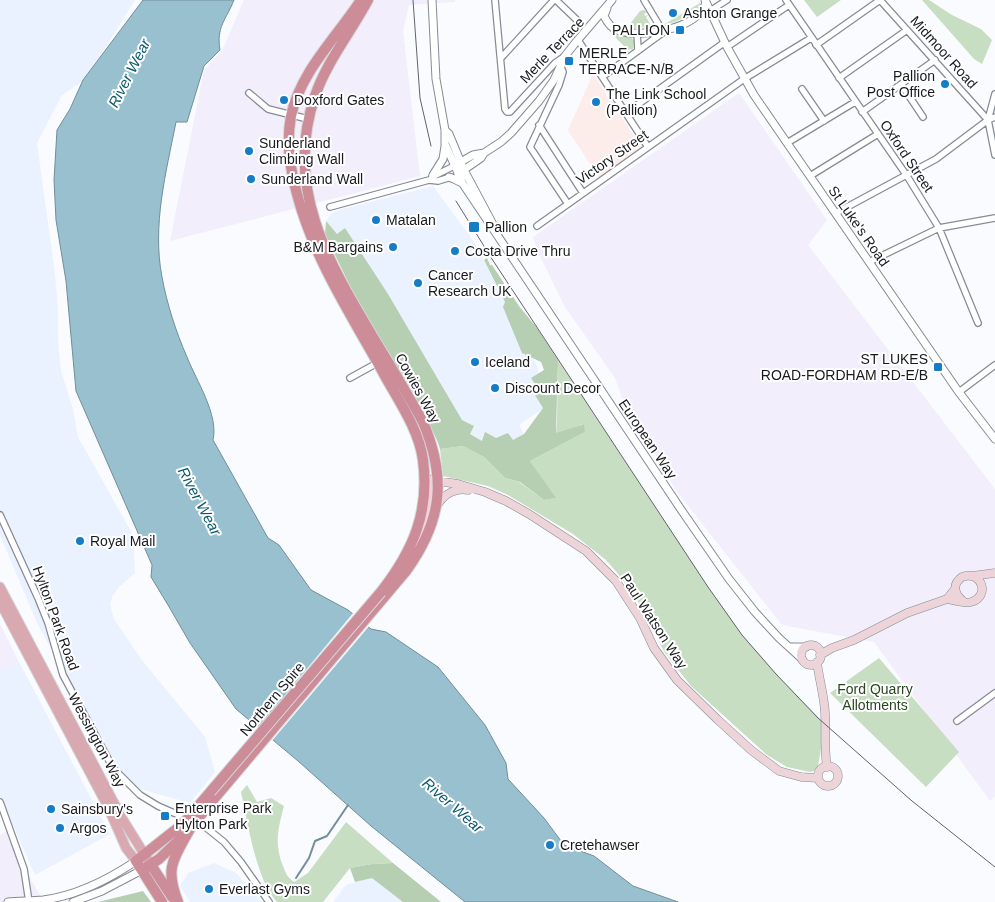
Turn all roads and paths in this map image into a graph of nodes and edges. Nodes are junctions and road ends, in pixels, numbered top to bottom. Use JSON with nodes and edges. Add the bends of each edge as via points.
{"nodes":[{"id":1,"x":360,"y":0,"type":"edge"},
{"id":2,"x":368,"y":0,"type":"edge"},
{"id":3,"x":432,"y":0,"type":"edge"},
{"id":4,"x":555,"y":0,"type":"edge"},
{"id":5,"x":612,"y":0,"type":"edge"},
{"id":6,"x":644,"y":0,"type":"edge"},
{"id":7,"x":727,"y":0,"type":"edge"},
{"id":8,"x":880,"y":0,"type":"edge"},
{"id":9,"x":496,"y":1,"type":"edge"},
{"id":10,"x":705,"y":1,"type":"edge"},
{"id":11,"x":788,"y":3,"type":"edge"},
{"id":12,"x":710,"y":11,"type":"junction"},
{"id":13,"x":696,"y":17,"type":"junction"},
{"id":14,"x":714,"y":20,"type":"junction"},
{"id":15,"x":579,"y":22,"type":"dead end"},
{"id":16,"x":590,"y":26,"type":"junction"},
{"id":17,"x":617,"y":30,"type":"junction"},
{"id":18,"x":665,"y":30,"type":"junction"},
{"id":19,"x":907,"y":30,"type":"junction"},
{"id":20,"x":637,"y":33,"type":"junction"},
{"id":21,"x":811,"y":38,"type":"junction"},
{"id":22,"x":578,"y":40,"type":"junction"},
{"id":23,"x":726,"y":45,"type":"junction"},
{"id":24,"x":816,"y":45,"type":"junction"},
{"id":25,"x":638,"y":50,"type":"junction"},
{"id":26,"x":565,"y":56,"type":"junction"},
{"id":27,"x":501,"y":58,"type":"junction"},
{"id":28,"x":935,"y":60,"type":"junction"},
{"id":29,"x":561,"y":67,"type":"junction"},
{"id":30,"x":602,"y":77,"type":"junction"},
{"id":31,"x":839,"y":78,"type":"junction"},
{"id":32,"x":744,"y":79,"type":"junction"},
{"id":33,"x":900,"y":84,"type":"junction"},
{"id":34,"x":802,"y":89,"type":"dead end"},
{"id":35,"x":249,"y":93,"type":"dead end"},
{"id":36,"x":995,"y":94,"type":"edge"},
{"id":37,"x":855,"y":102,"type":"junction"},
{"id":38,"x":626,"y":112,"type":"junction"},
{"id":39,"x":862,"y":112,"type":"junction"},
{"id":40,"x":291,"y":116,"type":"junction"},
{"id":41,"x":923,"y":117,"type":"dead end"},
{"id":42,"x":995,"y":117,"type":"edge"},
{"id":43,"x":308,"y":119,"type":"junction"},
{"id":44,"x":988,"y":120,"type":"junction"},
{"id":45,"x":824,"y":121,"type":"junction"},
{"id":46,"x":539,"y":125,"type":"junction"},
{"id":47,"x":445,"y":130,"type":"junction"},
{"id":48,"x":878,"y":134,"type":"junction"},
{"id":49,"x":787,"y":143,"type":"junction"},
{"id":50,"x":445,"y":144,"type":"junction"},
{"id":51,"x":648,"y":147,"type":"junction"},
{"id":52,"x":484,"y":153,"type":"junction"},
{"id":53,"x":995,"y":155,"type":"edge"},
{"id":54,"x":457,"y":164,"type":"junction"},
{"id":55,"x":461,"y":172,"type":"junction"},
{"id":56,"x":810,"y":176,"type":"junction"},
{"id":57,"x":907,"y":176,"type":"junction"},
{"id":58,"x":431,"y":178,"type":"junction"},
{"id":59,"x":449,"y":178,"type":"junction"},
{"id":60,"x":462,"y":184,"type":"junction"},
{"id":61,"x":583,"y":193,"type":"junction"},
{"id":62,"x":302,"y":195,"type":"junction"},
{"id":63,"x":568,"y":204,"type":"junction"},
{"id":64,"x":330,"y":207,"type":"dead end"},
{"id":65,"x":836,"y":213,"type":"junction"},
{"id":66,"x":995,"y":218,"type":"edge"},
{"id":67,"x":537,"y":226,"type":"dead end"},
{"id":68,"x":939,"y":228,"type":"junction"},
{"id":69,"x":498,"y":236,"type":"junction"},
{"id":70,"x":869,"y":262,"type":"junction"},
{"id":71,"x":978,"y":323,"type":"dead end"},
{"id":72,"x":382,"y":360,"type":"junction"},
{"id":73,"x":995,"y":365,"type":"edge"},
{"id":74,"x":350,"y":378,"type":"dead end"},
{"id":75,"x":959,"y":392,"type":"junction"},
{"id":76,"x":995,"y":439,"type":"edge"},
{"id":77,"x":424,"y":476,"type":"junction"},
{"id":78,"x":438,"y":480,"type":"junction"},
{"id":79,"x":490,"y":494,"type":"junction"},
{"id":80,"x":436,"y":508,"type":"junction"},
{"id":81,"x":0,"y":515,"type":"edge"},
{"id":82,"x":406,"y":556,"type":"junction"},
{"id":83,"x":993,"y":574,"type":"edge"},
{"id":84,"x":972,"y":576,"type":"junction"},
{"id":85,"x":0,"y":587,"type":"edge"},
{"id":86,"x":982,"y":588,"type":"junction"},
{"id":87,"x":955,"y":589,"type":"junction"},
{"id":88,"x":383,"y":594,"type":"junction"},
{"id":89,"x":947,"y":599,"type":"junction"},
{"id":90,"x":963,"y":601,"type":"junction"},
{"id":91,"x":0,"y":602,"type":"edge"},
{"id":92,"x":806,"y":646,"type":"junction"},
{"id":93,"x":790,"y":647,"type":"junction"},
{"id":94,"x":802,"y":658,"type":"junction"},
{"id":95,"x":817,"y":658,"type":"junction"},
{"id":96,"x":995,"y":693,"type":"edge"},
{"id":97,"x":957,"y":721,"type":"dead end"},
{"id":98,"x":827,"y":767,"type":"junction"},
{"id":99,"x":818,"y":778,"type":"junction"},
{"id":100,"x":0,"y":802,"type":"edge"},
{"id":101,"x":187,"y":826,"type":"junction"},
{"id":102,"x":144,"y":863,"type":"junction"},
{"id":103,"x":59,"y":899,"type":"edge"},
{"id":104,"x":28,"y":901,"type":"edge"},
{"id":105,"x":8,"y":902,"type":"edge"},
{"id":106,"x":73,"y":902,"type":"edge"},
{"id":107,"x":162,"y":902,"type":"edge"},
{"id":108,"x":176,"y":902,"type":"edge"},
{"id":109,"x":269,"y":902,"type":"edge"}],
"edges":[{"from":1,"to":40,"type":"highway","via":[[306,79]]},
{"from":2,"to":43,"type":"highway","via":[[321,80]]},
{"from":3,"to":47,"type":"street","via":[[436,79]]},
{"from":4,"to":15,"type":"street"},
{"from":4,"to":27,"type":"street"},
{"from":5,"to":16,"type":"street"},
{"from":5,"to":17,"type":"street","via":[[604,16]]},
{"from":6,"to":18,"type":"street"},
{"from":7,"to":12,"type":"street"},
{"from":8,"to":19,"type":"street","name":"Midmoor Road"},
{"from":8,"to":24,"type":"street"},
{"from":9,"to":27,"type":"street"},
{"from":10,"to":12,"type":"street","name":"St Luke's Road"},
{"from":10,"to":13,"type":"street","via":[[704,8]]},
{"from":11,"to":21,"type":"street","name":"Oxford Street"},
{"from":11,"to":23,"type":"street"},
{"from":12,"to":14,"type":"street","name":"St Luke's Road"},
{"from":13,"to":14,"type":"street"},
{"from":13,"to":18,"type":"street","name":"Merle Terrace"},
{"from":14,"to":23,"type":"street","name":"St Luke's Road"},
{"from":16,"to":17,"type":"street","name":"Merle Terrace","via":[[600,22]]},
{"from":16,"to":22,"type":"street","name":"Merle Terrace"},
{"from":17,"to":20,"type":"street","name":"Merle Terrace"},
{"from":18,"to":20,"type":"street","name":"Merle Terrace"},
{"from":18,"to":25,"type":"street"},
{"from":19,"to":28,"type":"street","name":"Midmoor Road"},
{"from":19,"to":31,"type":"street"},
{"from":20,"to":25,"type":"street"},
{"from":21,"to":24,"type":"street","name":"Oxford Street"},
{"from":21,"to":32,"type":"street","name":"Victory Street"},
{"from":22,"to":26,"type":"street","name":"Merle Terrace"},
{"from":22,"to":30,"type":"street"},
{"from":23,"to":32,"type":"street","name":"St Luke's Road"},
{"from":23,"to":38,"type":"street"},
{"from":24,"to":31,"type":"street","name":"Oxford Street"},
{"from":25,"to":30,"type":"street"},
{"from":26,"to":27,"type":"street","name":"Merle Terrace","via":[[510,112],[505,109]]},
{"from":26,"to":29,"type":"street"},
{"from":28,"to":33,"type":"street"},
{"from":28,"to":44,"type":"street","name":"Midmoor Road"},
{"from":29,"to":46,"type":"street","via":[[563,72],[559,85]]},
{"from":29,"to":52,"type":"street","via":[[539,101],[511,133]]},
{"from":30,"to":38,"type":"street"},
{"from":31,"to":37,"type":"street","name":"Oxford Street"},
{"from":32,"to":49,"type":"street","name":"St Luke's Road"},
{"from":32,"to":51,"type":"street","name":"Victory Street"},
{"from":33,"to":39,"type":"street"},
{"from":33,"to":41,"type":"street"},
{"from":34,"to":45,"type":"street"},
{"from":35,"to":40,"type":"street","via":[[268,109]]},
{"from":36,"to":44,"type":"street"},
{"from":37,"to":39,"type":"street","name":"Oxford Street"},
{"from":37,"to":45,"type":"street"},
{"from":38,"to":51,"type":"street"},
{"from":39,"to":48,"type":"street","name":"Oxford Street"},
{"from":40,"to":43,"type":"street"},
{"from":40,"to":62,"type":"highway","via":[[289,158]]},
{"from":42,"to":44,"type":"street"},
{"from":43,"to":62,"type":"highway"},
{"from":44,"to":53,"type":"street"},
{"from":44,"to":57,"type":"street","via":[[936,159]]},
{"from":45,"to":49,"type":"street"},
{"from":46,"to":61,"type":"street"},
{"from":46,"to":63,"type":"street","name":"Victory Street","via":[[530,147]]},
{"from":47,"to":50,"type":"street"},
{"from":47,"to":54,"type":"street"},
{"from":48,"to":56,"type":"street"},
{"from":48,"to":57,"type":"street","name":"Oxford Street"},
{"from":49,"to":56,"type":"street","name":"St Luke's Road"},
{"from":50,"to":54,"type":"street"},
{"from":50,"to":58,"type":"street","via":[[443,159]]},
{"from":51,"to":61,"type":"street","name":"Victory Street"},
{"from":52,"to":54,"type":"street"},
{"from":52,"to":55,"type":"street"},
{"from":54,"to":55,"type":"street"},
{"from":54,"to":58,"type":"street"},
{"from":55,"to":59,"type":"street"},
{"from":55,"to":60,"type":"street","name":"European Way"},
{"from":55,"to":69,"type":"street","name":"European Way","via":[[492,220]]},
{"from":56,"to":65,"type":"street","name":"St Luke's Road"},
{"from":57,"to":65,"type":"street"},
{"from":57,"to":68,"type":"street","name":"Oxford Street"},
{"from":58,"to":59,"type":"street","via":[[438,181]]},
{"from":58,"to":64,"type":"street"},
{"from":59,"to":60,"type":"street"},
{"from":60,"to":69,"type":"street","name":"European Way"},
{"from":61,"to":63,"type":"street","name":"Victory Street"},
{"from":62,"to":72,"type":"highway","name":"Cowies Way","via":[[326,251]]},
{"from":62,"to":72,"type":"highway","name":"Cowies Way","via":[[303,216],[329,275]]},
{"from":63,"to":67,"type":"street","name":"Victory Street"},
{"from":65,"to":70,"type":"street","name":"St Luke's Road"},
{"from":66,"to":68,"type":"street"},
{"from":68,"to":70,"type":"street"},
{"from":68,"to":71,"type":"street","name":"Oxford Street"},
{"from":69,"to":93,"type":"street","name":"European Way","via":[[728,579]]},
{"from":70,"to":75,"type":"street","name":"St Luke's Road"},
{"from":72,"to":74,"type":"street"},
{"from":72,"to":77,"type":"highway","name":"Cowies Way","via":[[417,439]]},
{"from":72,"to":78,"type":"highway","name":"Cowies Way","via":[[423,422],[435,457]]},
{"from":73,"to":75,"type":"street"},
{"from":75,"to":76,"type":"street","name":"St Luke's Road"},
{"from":77,"to":78,"type":"main road","name":"Paul Watson Way"},
{"from":77,"to":82,"type":"highway","name":"Cowies Way","via":[[418,526]]},
{"from":78,"to":79,"type":"main road","name":"Paul Watson Way"},
{"from":78,"to":80,"type":"highway","name":"Cowies Way"},
{"from":78,"to":82,"type":"main road","via":[[432,486],[422,534]]},
{"from":79,"to":80,"type":"main road","name":"Paul Watson Way","via":[[458,489],[441,500]]},
{"from":79,"to":99,"type":"main road","name":"Paul Watson Way","via":[[529,514],[586,551],[616,581],[640,618],[654,648],[677,680],[751,750],[779,771]]},
{"from":80,"to":88,"type":"highway","name":"Cowies Way","via":[[423,546],[406,571]]},
{"from":81,"to":109,"type":"street","name":"Hylton Park Road","via":[[48,623],[63,675],[113,768],[140,795],[204,826],[224,842]]},
{"from":82,"to":88,"type":"highway","name":"Cowies Way"},
{"from":83,"to":84,"type":"main road"},
{"from":83,"to":86,"type":"main road"},
{"from":84,"to":86,"type":"main road","via":[[980,581]]},
{"from":84,"to":87,"type":"main road","via":[[958,580]]},
{"from":85,"to":102,"type":"main road","name":"Wessington Way"},
{"from":86,"to":90,"type":"main road","via":[[978,598],[972,602]]},
{"from":87,"to":89,"type":"main road"},
{"from":87,"to":90,"type":"main road"},
{"from":88,"to":101,"type":"highway","name":"Northern Spire","bridge":true},
{"from":89,"to":90,"type":"main road"},
{"from":89,"to":95,"type":"main road","via":[[925,605]]},
{"from":91,"to":102,"type":"main road","name":"Wessington Way","via":[[108,807],[126,848]]},
{"from":92,"to":93,"type":"street"},
{"from":92,"to":94,"type":"main road"},
{"from":92,"to":95,"type":"main road","via":[[814,646]]},
{"from":93,"to":94,"type":"street","name":"European Way"},
{"from":94,"to":95,"type":"main road","via":[[805,663]]},
{"from":95,"to":98,"type":"main road","via":[[825,712]]},
{"from":96,"to":97,"type":"street"},
{"from":98,"to":99,"type":"main road","via":[[821,769]]},
{"from":98,"to":99,"type":"main road","via":[[835,770],[836,781],[825,786]]},
{"from":100,"to":104,"type":"street","via":[[24,870]]},
{"from":101,"to":102,"type":"highway"},
{"from":101,"to":108,"type":"highway","via":[[171,869]]},
{"from":102,"to":103,"type":"street"},
{"from":102,"to":106,"type":"street","via":[[102,890]]},
{"from":102,"to":107,"type":"highway","name":"Wessington Way"},
{"from":102,"to":108,"type":"highway","name":"Wessington Way"},
{"from":103,"to":104,"type":"street"},
{"from":104,"to":105,"type":"street"}]}
